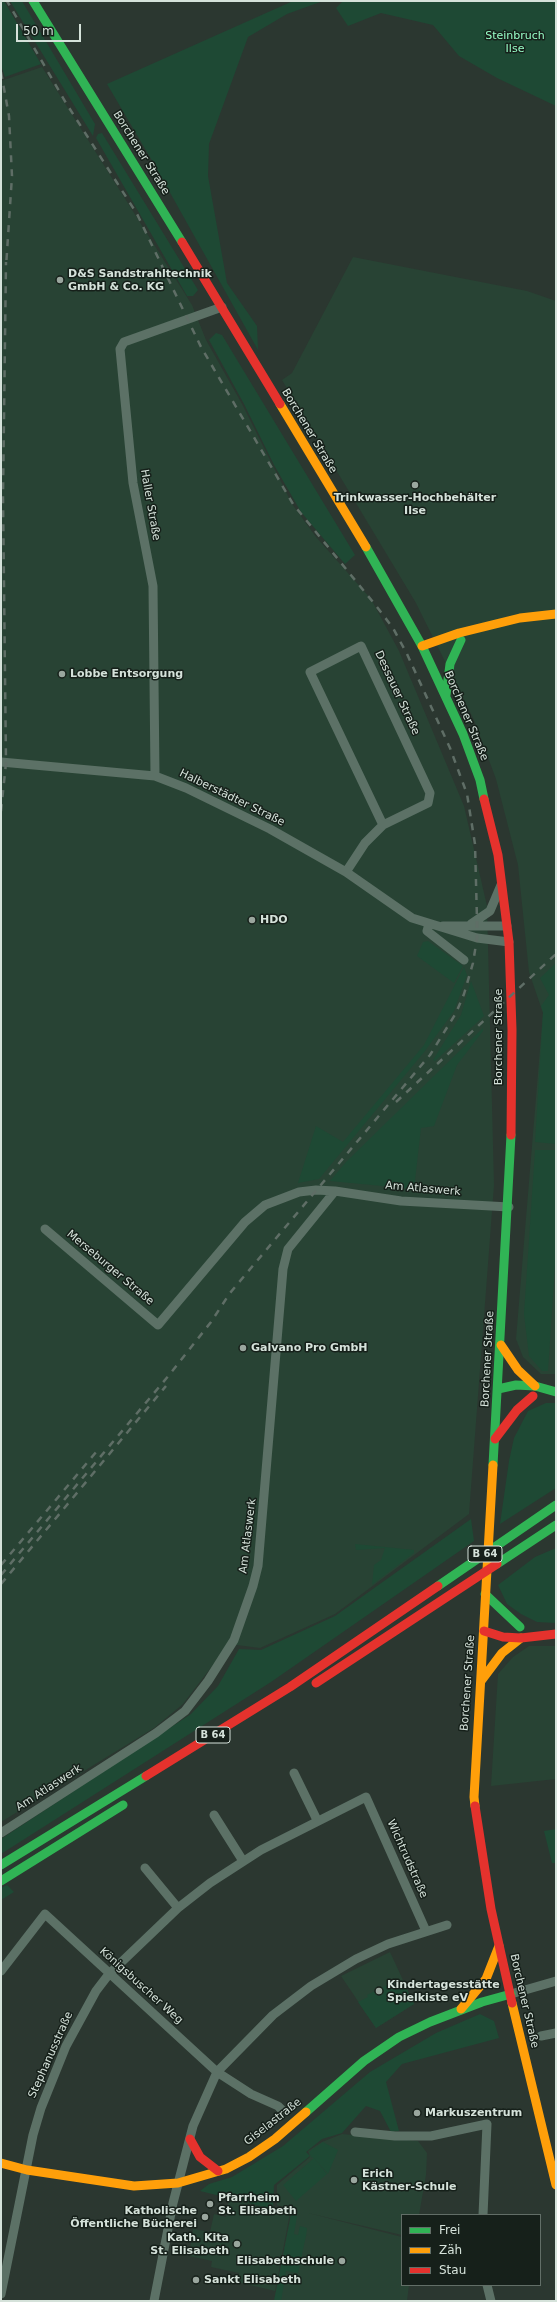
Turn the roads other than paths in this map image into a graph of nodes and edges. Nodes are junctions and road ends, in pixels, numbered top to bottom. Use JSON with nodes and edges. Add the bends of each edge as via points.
{"nodes":[{"id":1,"x":33,"y":1,"type":"edge"},
{"id":2,"x":222,"y":307,"type":"junction"},
{"id":3,"x":556,"y":614,"type":"edge"},
{"id":4,"x":477,"y":630,"type":"junction"},
{"id":5,"x":461,"y":640,"type":"junction"},
{"id":6,"x":422,"y":646,"type":"junction"},
{"id":7,"x":426,"y":656,"type":"junction"},
{"id":8,"x":446,"y":696,"type":"junction"},
{"id":9,"x":1,"y":762,"type":"edge"},
{"id":10,"x":155,"y":776,"type":"junction"},
{"id":11,"x":382,"y":825,"type":"junction"},
{"id":12,"x":346,"y":872,"type":"junction"},
{"id":13,"x":502,"y":883,"type":"junction"},
{"id":14,"x":470,"y":924,"type":"junction"},
{"id":15,"x":432,"y":925,"type":"junction"},
{"id":16,"x":507,"y":926,"type":"junction"},
{"id":17,"x":509,"y":942,"type":"junction"},
{"id":18,"x":464,"y":960,"type":"dead end"},
{"id":19,"x":335,"y":1191,"type":"junction"},
{"id":20,"x":509,"y":1208,"type":"junction"},
{"id":21,"x":45,"y":1229,"type":"dead end"},
{"id":22,"x":158,"y":1325,"type":"joint"},
{"id":23,"x":501,"y":1345,"type":"junction"},
{"id":24,"x":535,"y":1386,"type":"junction"},
{"id":25,"x":498,"y":1389,"type":"junction"},
{"id":26,"x":553,"y":1392,"type":"edge"},
{"id":27,"x":533,"y":1396,"type":"junction"},
{"id":28,"x":495,"y":1439,"type":"junction"},
{"id":29,"x":556,"y":1506,"type":"edge"},
{"id":30,"x":556,"y":1524,"type":"edge"},
{"id":31,"x":556,"y":1532,"type":"edge"},
{"id":32,"x":515,"y":1552,"type":"junction"},
{"id":33,"x":485,"y":1594,"type":"junction"},
{"id":34,"x":520,"y":1627,"type":"junction"},
{"id":35,"x":484,"y":1631,"type":"junction"},
{"id":36,"x":543,"y":1634,"type":"junction"},
{"id":37,"x":556,"y":1634,"type":"edge"},
{"id":38,"x":521,"y":1638,"type":"junction"},
{"id":39,"x":481,"y":1681,"type":"junction"},
{"id":40,"x":311,"y":1686,"type":"dead end"},
{"id":41,"x":294,"y":1773,"type":"dead end"},
{"id":42,"x":366,"y":1797,"type":"joint"},
{"id":43,"x":129,"y":1801,"type":"dead end"},
{"id":44,"x":214,"y":1815,"type":"dead end"},
{"id":45,"x":317,"y":1820,"type":"junction"},
{"id":46,"x":1,"y":1833,"type":"edge"},
{"id":47,"x":243,"y":1861,"type":"junction"},
{"id":48,"x":1,"y":1865,"type":"edge"},
{"id":49,"x":146,"y":1868,"type":"dead end"},
{"id":50,"x":1,"y":1880,"type":"edge"},
{"id":51,"x":178,"y":1908,"type":"junction"},
{"id":52,"x":447,"y":1925,"type":"dead end"},
{"id":53,"x":426,"y":1931,"type":"junction"},
{"id":54,"x":499,"y":1946,"type":"junction"},
{"id":55,"x":1,"y":1971,"type":"edge"},
{"id":56,"x":109,"y":1974,"type":"junction"},
{"id":57,"x":556,"y":1981,"type":"edge"},
{"id":58,"x":511,"y":1994,"type":"junction"},
{"id":59,"x":460,"y":2010,"type":"junction"},
{"id":60,"x":556,"y":2033,"type":"edge"},
{"id":61,"x":541,"y":2036,"type":"dead end"},
{"id":62,"x":217,"y":2072,"type":"junction"},
{"id":63,"x":283,"y":2111,"type":"dead end"},
{"id":64,"x":355,"y":2132,"type":"dead end"},
{"id":65,"x":190,"y":2139,"type":"junction"},
{"id":66,"x":1,"y":2163,"type":"edge"},
{"id":67,"x":27,"y":2170,"type":"junction"},
{"id":68,"x":218,"y":2171,"type":"junction"},
{"id":69,"x":178,"y":2183,"type":"junction"},
{"id":70,"x":556,"y":2185,"type":"edge"},
{"id":71,"x":483,"y":2214,"type":"edge"},
{"id":72,"x":487,"y":2286,"type":"edge"},
{"id":73,"x":1,"y":2294,"type":"edge"},
{"id":74,"x":154,"y":2301,"type":"edge"},
{"id":75,"x":491,"y":2301,"type":"edge"}],
"edges":[{"from":1,"to":2,"type":"main road","name":"Borchener Straße"},
{"from":2,"to":6,"type":"main road","name":"Borchener Straße"},
{"from":2,"to":10,"type":"street","name":"Haller Straße","via":[[124,342],[120,349],[133,483],[153,586]]},
{"from":3,"to":4,"type":"main road","via":[[520,618]]},
{"from":4,"to":5,"type":"main road"},
{"from":4,"to":6,"type":"main road","via":[[459,633]]},
{"from":5,"to":7,"type":"main road"},
{"from":5,"to":8,"type":"main road","via":[[450,664]]},
{"from":6,"to":7,"type":"main road","name":"Borchener Straße"},
{"from":7,"to":8,"type":"main road","name":"Borchener Straße"},
{"from":8,"to":13,"type":"main road","name":"Borchener Straße","via":[[480,780]]},
{"from":9,"to":10,"type":"street","name":"Halberstädter Straße"},
{"from":10,"to":12,"type":"street","name":"Halberstädter Straße","via":[[186,788],[255,822]]},
{"from":11,"to":11,"type":"street","name":"Dessauer Straße","via":[[310,672],[361,646],[430,793],[428,803]]},
{"from":11,"to":12,"type":"street","name":"Dessauer Straße","via":[[365,843]]},
{"from":12,"to":15,"type":"street","name":"Halberstädter Straße","via":[[406,913]]},
{"from":13,"to":14,"type":"street","name":"Halberstädter Straße","via":[[490,911]]},
{"from":13,"to":16,"type":"main road","name":"Borchener Straße"},
{"from":14,"to":15,"type":"street","name":"Halberstädter Straße"},
{"from":14,"to":16,"type":"street","name":"Halberstädter Straße"},
{"from":15,"to":17,"type":"street","name":"Halberstädter Straße","via":[[477,938]]},
{"from":15,"to":18,"type":"street","via":[[427,931]]},
{"from":16,"to":17,"type":"main road","name":"Borchener Straße"},
{"from":17,"to":20,"type":"main road","name":"Borchener Straße","via":[[512,1053]]},
{"from":19,"to":20,"type":"street","name":"Am Atlaswerk","via":[[401,1201]]},
{"from":19,"to":22,"type":"street","name":"Am Atlaswerk","via":[[299,1192],[265,1206],[246,1222]]},
{"from":19,"to":46,"type":"street","name":"Am Atlaswerk","via":[[288,1249],[284,1258],[258,1561],[254,1583],[234,1640],[208,1681],[184,1711],[156,1733]]},
{"from":20,"to":23,"type":"main road","name":"Borchener Straße"},
{"from":21,"to":22,"type":"street","name":"Merseburger Straße"},
{"from":23,"to":24,"type":"main road","via":[[518,1370]]},
{"from":23,"to":25,"type":"main road","name":"Borchener Straße"},
{"from":24,"to":25,"type":"main road","via":[[507,1386]]},
{"from":24,"to":26,"type":"main road"},
{"from":25,"to":27,"type":"main road","via":[[517,1395]]},
{"from":25,"to":28,"type":"main road","name":"Borchener Straße"},
{"from":26,"to":27,"type":"main road"},
{"from":27,"to":28,"type":"main road","via":[[517,1410]]},
{"from":28,"to":33,"type":"main road","name":"Borchener Straße"},
{"from":29,"to":48,"type":"main road","number":"B 64","via":[[290,1687]]},
{"from":30,"to":32,"type":"main road","number":"B 64"},
{"from":31,"to":32,"type":"main road"},
{"from":32,"to":40,"type":"main road","number":"B 64"},
{"from":33,"to":34,"type":"main road"},
{"from":33,"to":35,"type":"main road","name":"Borchener Straße"},
{"from":34,"to":35,"type":"main road"},
{"from":34,"to":36,"type":"main road"},
{"from":35,"to":38,"type":"main road","via":[[503,1637]]},
{"from":35,"to":39,"type":"main road","name":"Borchener Straße"},
{"from":36,"to":37,"type":"main road"},
{"from":36,"to":38,"type":"main road"},
{"from":38,"to":39,"type":"main road","via":[[502,1653]]},
{"from":39,"to":54,"type":"main road","name":"Borchener Straße","via":[[474,1797],[483,1870]]},
{"from":41,"to":45,"type":"street"},
{"from":42,"to":45,"type":"street","name":"Stephanusstraße"},
{"from":42,"to":53,"type":"street","name":"Wichtrudstraße"},
{"from":43,"to":50,"type":"main road"},
{"from":44,"to":47,"type":"street"},
{"from":45,"to":47,"type":"street","name":"Stephanusstraße"},
{"from":47,"to":51,"type":"street","name":"Stephanusstraße"},
{"from":49,"to":51,"type":"street"},
{"from":51,"to":56,"type":"street","name":"Stephanusstraße"},
{"from":52,"to":53,"type":"street"},
{"from":53,"to":62,"type":"street","via":[[356,1959],[311,1986],[263,2024]]},
{"from":54,"to":58,"type":"main road","name":"Borchener Straße"},
{"from":54,"to":59,"type":"main road","via":[[486,1979]]},
{"from":55,"to":56,"type":"street","name":"Königsbuscher Weg","via":[[45,1914]]},
{"from":56,"to":62,"type":"street","name":"Königsbuscher Weg"},
{"from":56,"to":67,"type":"street","name":"Stephanusstraße","via":[[81,2017],[53,2076],[37,2121]]},
{"from":57,"to":58,"type":"street"},
{"from":58,"to":59,"type":"main road","name":"Giselastraße"},
{"from":58,"to":70,"type":"main road","name":"Borchener Straße"},
{"from":59,"to":68,"type":"main road","name":"Giselastraße","via":[[399,2037],[364,2061],[275,2139],[249,2157]]},
{"from":60,"to":61,"type":"street"},
{"from":62,"to":63,"type":"street","name":"Königsbuscher Weg"},
{"from":62,"to":65,"type":"street","via":[[193,2126]]},
{"from":64,"to":71,"type":"street","via":[[431,2136],[487,2124]]},
{"from":65,"to":68,"type":"main road","via":[[200,2157]]},
{"from":65,"to":69,"type":"street"},
{"from":66,"to":67,"type":"main road","name":"Giselastraße"},
{"from":67,"to":69,"type":"main road","name":"Giselastraße","via":[[134,2186]]},
{"from":67,"to":73,"type":"street","name":"Stephanusstraße"},
{"from":68,"to":69,"type":"main road","name":"Giselastraße"},
{"from":69,"to":74,"type":"street"},
{"from":72,"to":75,"type":"street"}]}
